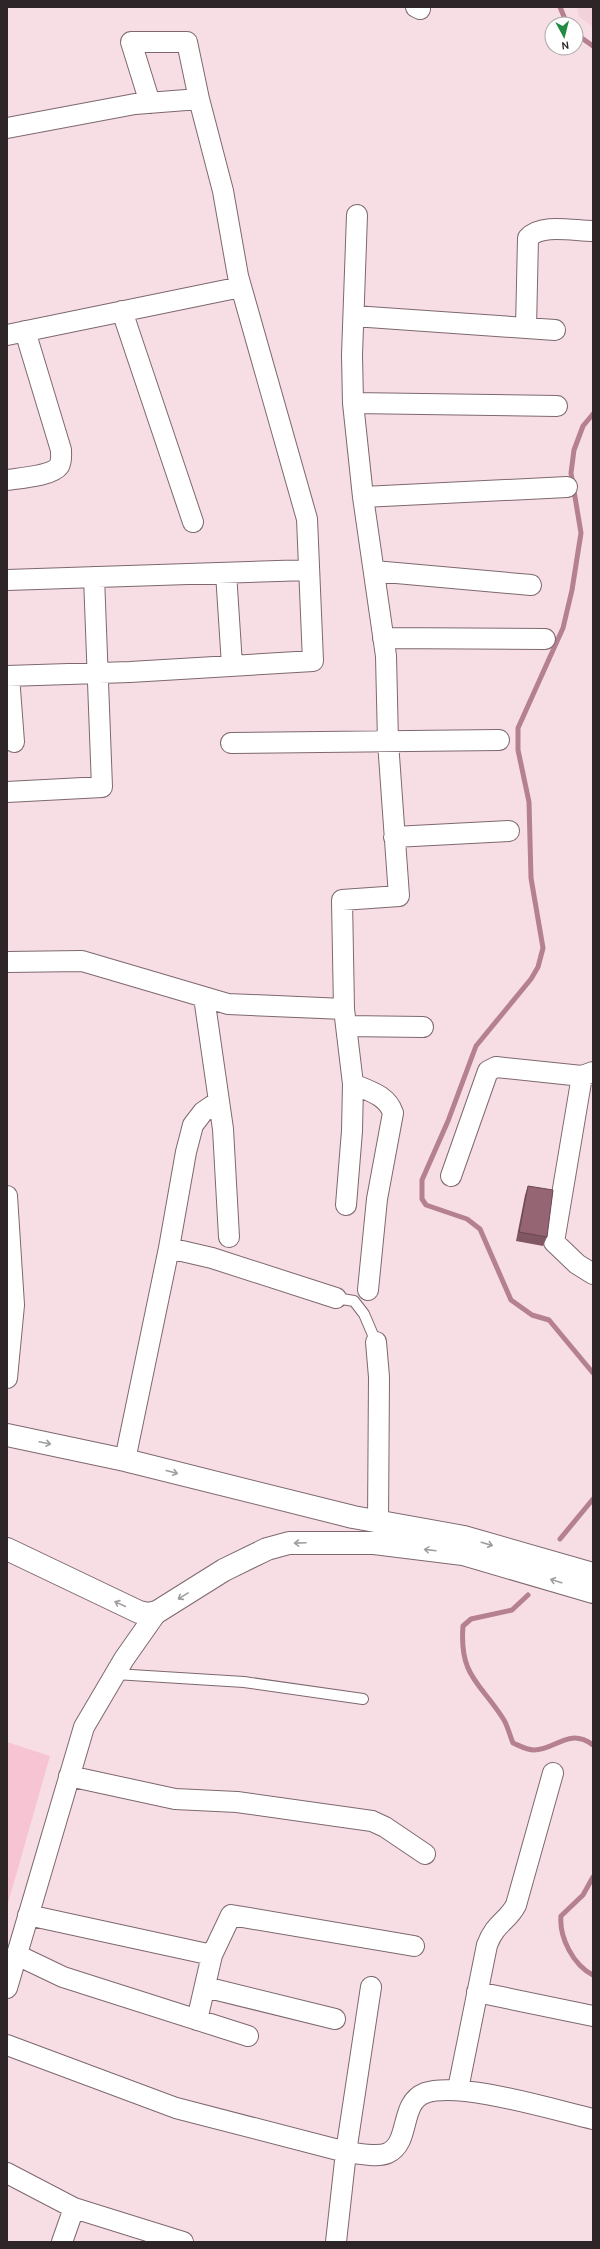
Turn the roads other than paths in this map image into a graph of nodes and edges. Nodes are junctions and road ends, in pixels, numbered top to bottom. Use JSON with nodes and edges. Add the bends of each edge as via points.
{"nodes":[{"id":1,"x":199,"y":99,"type":"junction"},
{"id":2,"x":150,"y":103,"type":"junction"},
{"id":3,"x":7,"y":128,"type":"edge"},
{"id":4,"x":357,"y":215,"type":"dead end"},
{"id":5,"x":593,"y":231,"type":"edge"},
{"id":6,"x":241,"y":287,"type":"junction"},
{"id":7,"x":122,"y":311,"type":"junction"},
{"id":8,"x":354,"y":316,"type":"junction"},
{"id":9,"x":526,"y":328,"type":"junction"},
{"id":10,"x":555,"y":330,"type":"dead end"},
{"id":11,"x":16,"y":333,"type":"edge"},
{"id":12,"x":353,"y":403,"type":"junction"},
{"id":13,"x":557,"y":406,"type":"dead end"},
{"id":14,"x":7,"y":480,"type":"edge"},
{"id":15,"x":567,"y":486,"type":"dead end"},
{"id":16,"x":363,"y":497,"type":"junction"},
{"id":17,"x":193,"y":522,"type":"dead end"},
{"id":18,"x":309,"y":570,"type":"junction"},
{"id":19,"x":374,"y":571,"type":"junction"},
{"id":20,"x":226,"y":573,"type":"junction"},
{"id":21,"x":94,"y":577,"type":"junction"},
{"id":22,"x":7,"y":580,"type":"edge"},
{"id":23,"x":531,"y":585,"type":"dead end"},
{"id":24,"x":383,"y":638,"type":"junction"},
{"id":25,"x":545,"y":639,"type":"dead end"},
{"id":26,"x":232,"y":665,"type":"junction"},
{"id":27,"x":96,"y":673,"type":"junction"},
{"id":28,"x":8,"y":676,"type":"edge"},
{"id":29,"x":499,"y":740,"type":"dead end"},
{"id":30,"x":14,"y":742,"type":"dead end"},
{"id":31,"x":388,"y":742,"type":"junction"},
{"id":32,"x":231,"y":743,"type":"dead end"},
{"id":33,"x":7,"y":792,"type":"edge"},
{"id":34,"x":509,"y":831,"type":"dead end"},
{"id":35,"x":394,"y":837,"type":"junction"},
{"id":36,"x":7,"y":962,"type":"edge"},
{"id":37,"x":204,"y":997,"type":"junction"},
{"id":38,"x":345,"y":1017,"type":"junction"},
{"id":39,"x":423,"y":1027,"type":"dead end"},
{"id":40,"x":588,"y":1074,"type":"edge"},
{"id":41,"x":353,"y":1084,"type":"junction"},
{"id":42,"x":219,"y":1101,"type":"junction"},
{"id":43,"x":451,"y":1176,"type":"dead end"},
{"id":44,"x":7,"y":1196,"type":"edge"},
{"id":45,"x":346,"y":1205,"type":"dead end"},
{"id":46,"x":229,"y":1237,"type":"dead end"},
{"id":47,"x":169,"y":1248,"type":"junction"},
{"id":48,"x":593,"y":1274,"type":"edge"},
{"id":49,"x":368,"y":1290,"type":"dead end"},
{"id":50,"x":336,"y":1298,"type":"joint"},
{"id":51,"x":376,"y":1342,"type":"joint"},
{"id":52,"x":7,"y":1378,"type":"edge"},
{"id":53,"x":7,"y":1435,"type":"edge"},
{"id":54,"x":125,"y":1460,"type":"junction"},
{"id":55,"x":378,"y":1522,"type":"junction"},
{"id":56,"x":7,"y":1549,"type":"edge"},
{"id":57,"x":593,"y":1574,"type":"edge"},
{"id":58,"x":593,"y":1592,"type":"edge"},
{"id":59,"x":157,"y":1612,"type":"junction"},
{"id":60,"x":115,"y":1674,"type":"junction"},
{"id":61,"x":363,"y":1699,"type":"dead end"},
{"id":62,"x":553,"y":1773,"type":"dead end"},
{"id":63,"x":69,"y":1776,"type":"junction"},
{"id":64,"x":425,"y":1854,"type":"dead end"},
{"id":65,"x":28,"y":1915,"type":"junction"},
{"id":66,"x":414,"y":1946,"type":"dead end"},
{"id":67,"x":17,"y":1955,"type":"junction"},
{"id":68,"x":212,"y":1955,"type":"junction"},
{"id":69,"x":205,"y":1987,"type":"junction"},
{"id":70,"x":371,"y":1987,"type":"dead end"},
{"id":71,"x":7,"y":1988,"type":"edge"},
{"id":72,"x":477,"y":1992,"type":"junction"},
{"id":73,"x":593,"y":2016,"type":"edge"},
{"id":74,"x":335,"y":2019,"type":"dead end"},
{"id":75,"x":197,"y":2020,"type":"junction"},
{"id":76,"x":248,"y":2036,"type":"dead end"},
{"id":77,"x":7,"y":2045,"type":"edge"},
{"id":78,"x":458,"y":2089,"type":"junction"},
{"id":79,"x":593,"y":2119,"type":"edge"},
{"id":80,"x":346,"y":2152,"type":"junction"},
{"id":81,"x":7,"y":2173,"type":"edge"},
{"id":82,"x":74,"y":2208,"type":"junction"},
{"id":83,"x":62,"y":2242,"type":"edge"},
{"id":84,"x":183,"y":2242,"type":"edge"},
{"id":85,"x":336,"y":2242,"type":"edge"}],
"edges":[{"from":1,"to":2,"type":"street"},
{"from":1,"to":2,"type":"street","via":[[187,42],[131,42]]},
{"from":1,"to":6,"type":"street","via":[[222,191]]},
{"from":2,"to":3,"type":"street"},
{"from":4,"to":8,"type":"street"},
{"from":5,"to":9,"type":"street","via":[[542,230],[533,232],[528,238]]},
{"from":6,"to":7,"type":"street"},
{"from":6,"to":18,"type":"street","via":[[307,519]]},
{"from":7,"to":11,"type":"street"},
{"from":7,"to":17,"type":"street"},
{"from":8,"to":9,"type":"street"},
{"from":8,"to":12,"type":"street"},
{"from":9,"to":10,"type":"street"},
{"from":11,"to":14,"type":"street","via":[[61,450],[62,461],[48,473]]},
{"from":12,"to":13,"type":"street"},
{"from":12,"to":16,"type":"street"},
{"from":15,"to":16,"type":"street"},
{"from":16,"to":19,"type":"street"},
{"from":18,"to":20,"type":"street"},
{"from":18,"to":26,"type":"street","via":[[313,661]]},
{"from":19,"to":23,"type":"street"},
{"from":19,"to":24,"type":"street"},
{"from":20,"to":21,"type":"street"},
{"from":20,"to":26,"type":"street"},
{"from":21,"to":22,"type":"street"},
{"from":21,"to":27,"type":"street"},
{"from":24,"to":25,"type":"street"},
{"from":24,"to":31,"type":"street","via":[[386,656]]},
{"from":26,"to":27,"type":"street"},
{"from":27,"to":28,"type":"street"},
{"from":27,"to":33,"type":"street","via":[[102,787]]},
{"from":28,"to":30,"type":"street"},
{"from":29,"to":31,"type":"street"},
{"from":31,"to":32,"type":"street"},
{"from":31,"to":35,"type":"street"},
{"from":34,"to":35,"type":"street"},
{"from":35,"to":38,"type":"street","via":[[398,896],[342,900]]},
{"from":36,"to":37,"type":"street","via":[[82,961]]},
{"from":37,"to":38,"type":"street","via":[[228,1004]]},
{"from":37,"to":42,"type":"street"},
{"from":38,"to":39,"type":"street"},
{"from":38,"to":41,"type":"street"},
{"from":40,"to":43,"type":"street","via":[[496,1066],[488,1071]]},
{"from":40,"to":48,"type":"street","via":[[554,1242]]},
{"from":41,"to":45,"type":"street"},
{"from":41,"to":49,"type":"street","via":[[383,1097],[390,1105],[392,1113],[377,1199]]},
{"from":42,"to":46,"type":"street"},
{"from":42,"to":47,"type":"street","via":[[203,1112],[193,1125]]},
{"from":44,"to":52,"type":"street","via":[[14,1305]]},
{"from":47,"to":50,"type":"street","via":[[212,1258]]},
{"from":47,"to":54,"type":"street"},
{"from":50,"to":51,"type":"lane","via":[[354,1302],[364,1314]]},
{"from":51,"to":55,"type":"street","via":[[379,1378]]},
{"from":53,"to":54,"type":"main road","one_way":true},
{"from":54,"to":55,"type":"main road","one_way":true},
{"from":55,"to":57,"type":"main road","one_way":true,"via":[[464,1537]]},
{"from":59,"to":56,"type":"main road","one_way":true,"via":[[139,1612]]},
{"from":58,"to":59,"type":"main road","one_way":true,"via":[[463,1554],[374,1543],[289,1543],[267,1549],[224,1570]]},
{"from":59,"to":60,"type":"street"},
{"from":60,"to":61,"type":"lane","via":[[244,1682]]},
{"from":60,"to":63,"type":"street","via":[[84,1727]]},
{"from":62,"to":72,"type":"street","via":[[518,1900],[513,1912],[491,1933]]},
{"from":63,"to":64,"type":"street","via":[[175,1800],[237,1802],[372,1821]]},
{"from":63,"to":65,"type":"street"},
{"from":65,"to":67,"type":"street"},
{"from":65,"to":68,"type":"street"},
{"from":66,"to":68,"type":"street","via":[[231,1915]]},
{"from":67,"to":71,"type":"street"},
{"from":67,"to":75,"type":"street","via":[[63,1977]]},
{"from":68,"to":69,"type":"street"},
{"from":69,"to":74,"type":"street"},
{"from":69,"to":75,"type":"street"},
{"from":70,"to":80,"type":"street"},
{"from":72,"to":73,"type":"street"},
{"from":72,"to":78,"type":"street"},
{"from":75,"to":76,"type":"street"},
{"from":77,"to":80,"type":"street","via":[[176,2108]]},
{"from":78,"to":79,"type":"street"},
{"from":78,"to":80,"type":"street","via":[[434,2090],[414,2101],[399,2143],[389,2153],[380,2155]]},
{"from":80,"to":85,"type":"street"},
{"from":81,"to":82,"type":"street"},
{"from":82,"to":83,"type":"street"},
{"from":82,"to":84,"type":"street"}]}
